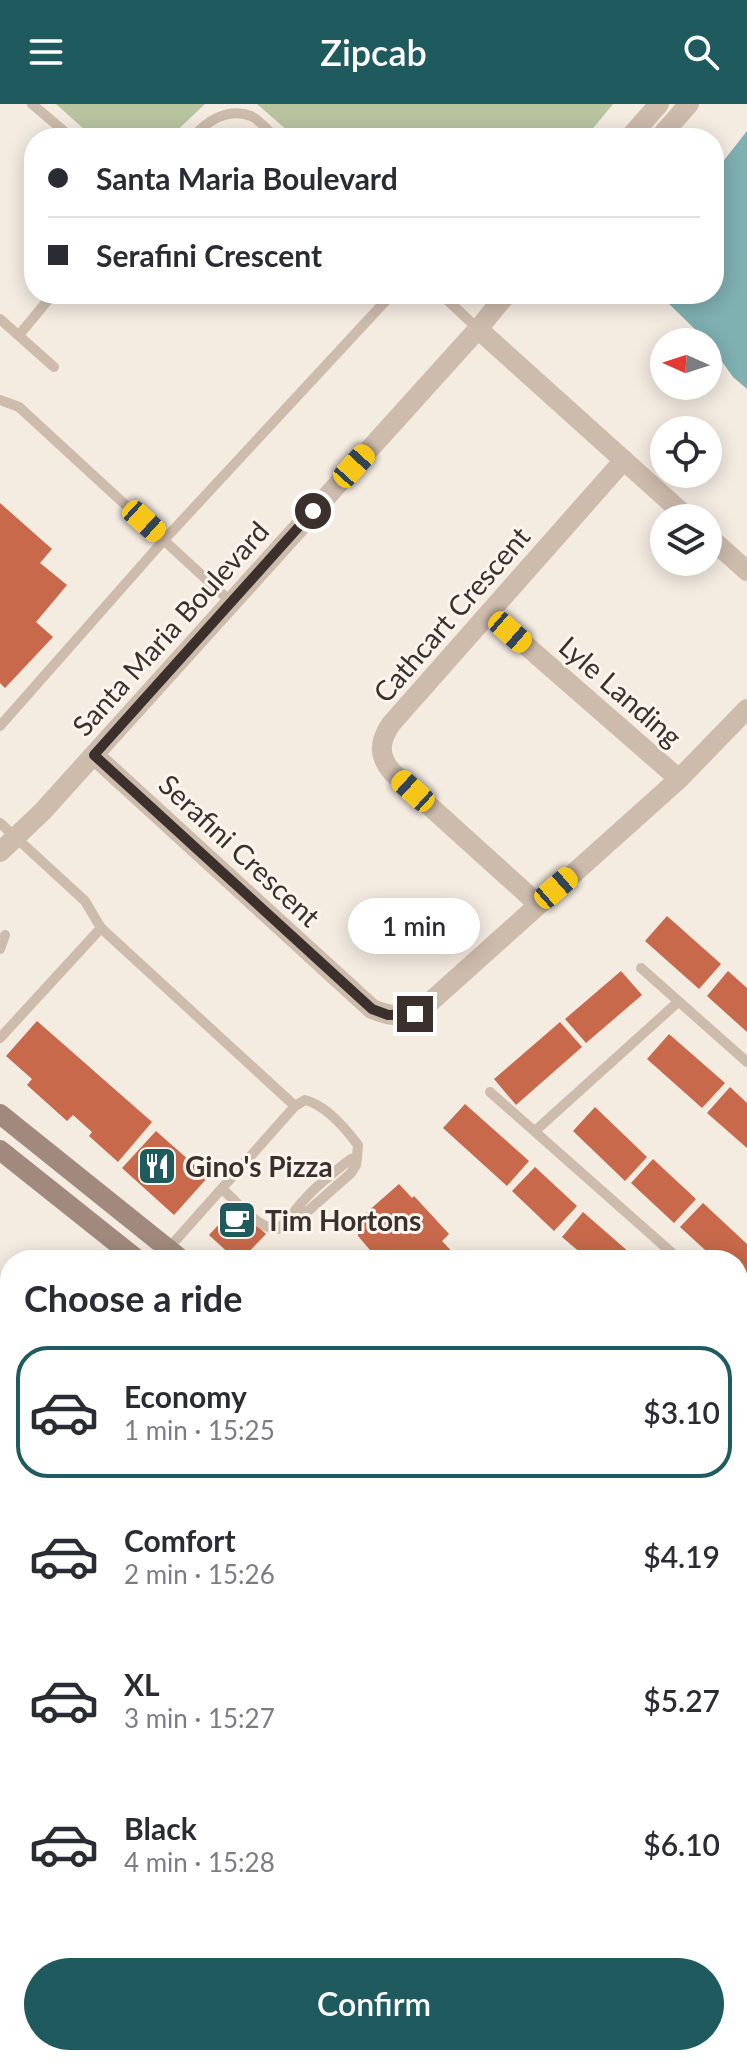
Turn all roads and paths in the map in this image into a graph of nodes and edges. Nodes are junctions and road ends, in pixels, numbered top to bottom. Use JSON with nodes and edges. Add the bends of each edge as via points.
{"nodes":[{"id":1,"x":32,"y":104,"type":"edge"},
{"id":2,"x":659,"y":104,"type":"edge"},
{"id":3,"x":689,"y":104,"type":"edge"},
{"id":4,"x":60,"y":128,"type":"edge"},
{"id":5,"x":202,"y":128,"type":"edge"},
{"id":6,"x":265,"y":128,"type":"edge"},
{"id":7,"x":638,"y":128,"type":"edge"},
{"id":8,"x":668,"y":128,"type":"edge"},
{"id":9,"x":45,"y":304,"type":"edge"},
{"id":10,"x":383,"y":304,"type":"edge"},
{"id":11,"x":452,"y":304,"type":"edge"},
{"id":12,"x":499,"y":304,"type":"edge"},
{"id":13,"x":0,"y":319,"type":"edge"},
{"id":14,"x":478,"y":329,"type":"junction"},
{"id":15,"x":19,"y":335,"type":"junction"},
{"id":16,"x":54,"y":367,"type":"dead end"},
{"id":17,"x":0,"y":400,"type":"edge"},
{"id":18,"x":0,"y":415,"type":"edge"},
{"id":19,"x":624,"y":460,"type":"junction"},
{"id":20,"x":673,"y":504,"type":"edge"},
{"id":21,"x":164,"y":540,"type":"junction"},
{"id":22,"x":722,"y":549,"type":"edge"},
{"id":23,"x":747,"y":571,"type":"edge"},
{"id":24,"x":231,"y":602,"type":"junction"},
{"id":25,"x":490,"y":614,"type":"junction"},
{"id":26,"x":747,"y":709,"type":"edge"},
{"id":27,"x":0,"y":726,"type":"edge"},
{"id":28,"x":94,"y":755,"type":"junction"},
{"id":29,"x":679,"y":779,"type":"junction"},
{"id":30,"x":0,"y":823,"type":"edge"},
{"id":31,"x":16,"y":837,"type":"junction"},
{"id":32,"x":0,"y":852,"type":"edge"},
{"id":33,"x":538,"y":904,"type":"junction"},
{"id":34,"x":101,"y":928,"type":"junction"},
{"id":35,"x":5,"y":935,"type":"dead end"},
{"id":36,"x":0,"y":949,"type":"edge"},
{"id":37,"x":641,"y":968,"type":"dead end"},
{"id":38,"x":678,"y":1002,"type":"junction"},
{"id":39,"x":0,"y":1038,"type":"edge"},
{"id":40,"x":747,"y":1062,"type":"edge"},
{"id":41,"x":490,"y":1092,"type":"dead end"},
{"id":42,"x":295,"y":1106,"type":"junction"},
{"id":43,"x":0,"y":1114,"type":"edge"},
{"id":44,"x":535,"y":1131,"type":"junction"},
{"id":45,"x":0,"y":1150,"type":"edge"},
{"id":46,"x":222,"y":1189,"type":"junction"},
{"id":47,"x":125,"y":1250,"type":"edge"},
{"id":48,"x":170,"y":1250,"type":"edge"},
{"id":49,"x":178,"y":1250,"type":"edge"},
{"id":50,"x":669,"y":1250,"type":"edge"}],
"edges":[{"from":1,"to":4,"type":"lane"},
{"from":2,"to":7,"type":"street"},
{"from":3,"to":8,"type":"street"},
{"from":5,"to":6,"type":"lane","via":[[212,118],[241,114]]},
{"from":9,"to":15,"type":"lane"},
{"from":10,"to":21,"type":"lane"},
{"from":11,"to":14,"type":"lane"},
{"from":12,"to":14,"type":"street","name":"Santa Maria Boulevard"},
{"from":13,"to":15,"type":"lane"},
{"from":14,"to":19,"type":"street"},
{"from":14,"to":24,"type":"street","name":"Santa Maria Boulevard"},
{"from":15,"to":16,"type":"lane"},
{"from":17,"to":18,"type":"lane"},
{"from":17,"to":21,"type":"lane","via":[[19,407]]},
{"from":19,"to":20,"type":"street"},
{"from":19,"to":25,"type":"street","name":"Cathcart Crescent"},
{"from":21,"to":24,"type":"lane"},
{"from":21,"to":27,"type":"lane"},
{"from":22,"to":23,"type":"street"},
{"from":24,"to":28,"type":"street","name":"Santa Maria Boulevard"},
{"from":25,"to":29,"type":"street","name":"Lyle Landing"},
{"from":25,"to":33,"type":"street","name":"Cathcart Crescent","via":[[391,724],[383,735],[383,761]]},
{"from":26,"to":29,"type":"street","name":"Serafini Crescent"},
{"from":28,"to":31,"type":"street","name":"Santa Maria Boulevard"},
{"from":28,"to":33,"type":"street","name":"Serafini Crescent","via":[[372,1009],[388,1015],[415,1014]]},
{"from":29,"to":33,"type":"street","name":"Serafini Crescent"},
{"from":30,"to":31,"type":"lane"},
{"from":31,"to":32,"type":"street","name":"Santa Maria Boulevard"},
{"from":31,"to":34,"type":"lane","via":[[85,901]]},
{"from":34,"to":39,"type":"lane"},
{"from":34,"to":42,"type":"lane"},
{"from":35,"to":36,"type":"lane"},
{"from":37,"to":38,"type":"lane"},
{"from":38,"to":40,"type":"lane"},
{"from":38,"to":44,"type":"lane"},
{"from":41,"to":44,"type":"lane"},
{"from":42,"to":46,"type":"lane"},
{"from":42,"to":46,"type":"lane","via":[[312,1102],[332,1117],[358,1145],[357,1157],[312,1191],[278,1229],[270,1229]]},
{"from":43,"to":48,"type":"main road"},
{"from":44,"to":50,"type":"lane"},
{"from":45,"to":47,"type":"main road"},
{"from":46,"to":49,"type":"lane"}]}
